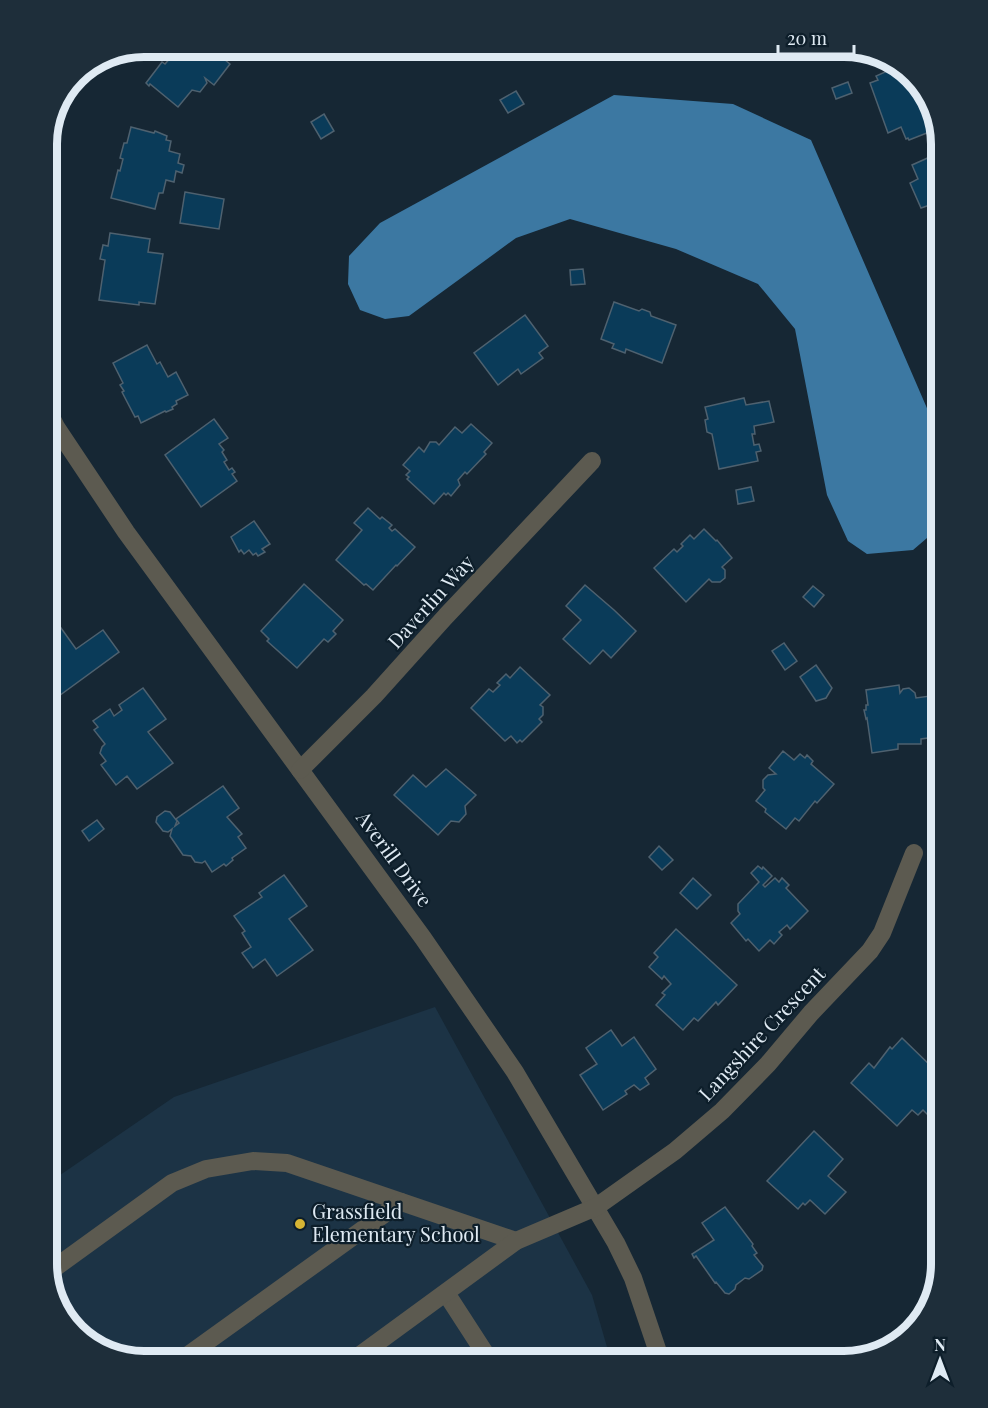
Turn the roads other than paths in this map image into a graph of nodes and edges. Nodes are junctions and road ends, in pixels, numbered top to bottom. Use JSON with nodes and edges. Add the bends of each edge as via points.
{"nodes":[{"id":1,"x":57,"y":428,"type":"edge"},
{"id":2,"x":592,"y":461,"type":"dead end"},
{"id":3,"x":300,"y":770,"type":"junction"},
{"id":4,"x":914,"y":853,"type":"dead end"},
{"id":5,"x":401,"y":1202,"type":"junction"},
{"id":6,"x":596,"y":1207,"type":"junction"},
{"id":7,"x":516,"y":1241,"type":"junction"},
{"id":8,"x":57,"y":1266,"type":"edge"},
{"id":9,"x":446,"y":1293,"type":"junction"},
{"id":10,"x":194,"y":1351,"type":"edge"},
{"id":11,"x":366,"y":1351,"type":"edge"},
{"id":12,"x":484,"y":1351,"type":"edge"},
{"id":13,"x":658,"y":1351,"type":"edge"}],
"edges":[{"from":1,"to":3,"type":"street","name":"Averill Drive","via":[[126,532]]},
{"from":2,"to":3,"type":"street","name":"Daverlin Way"},
{"from":3,"to":6,"type":"street","name":"Averill Drive","via":[[515,1072]]},
{"from":4,"to":6,"type":"street","name":"Langshire Crescent","via":[[882,933],[853,970],[722,1111],[675,1151]]},
{"from":5,"to":7,"type":"street"},
{"from":5,"to":8,"type":"street","via":[[286,1163],[253,1161],[207,1169],[172,1183]]},
{"from":5,"to":10,"type":"street"},
{"from":6,"to":7,"type":"street","name":"Langshire Crescent"},
{"from":6,"to":13,"type":"street","name":"Averill Drive","via":[[633,1278]]},
{"from":7,"to":9,"type":"street","name":"Langshire Crescent"},
{"from":9,"to":11,"type":"street","name":"Langshire Crescent"},
{"from":9,"to":12,"type":"street"}]}
